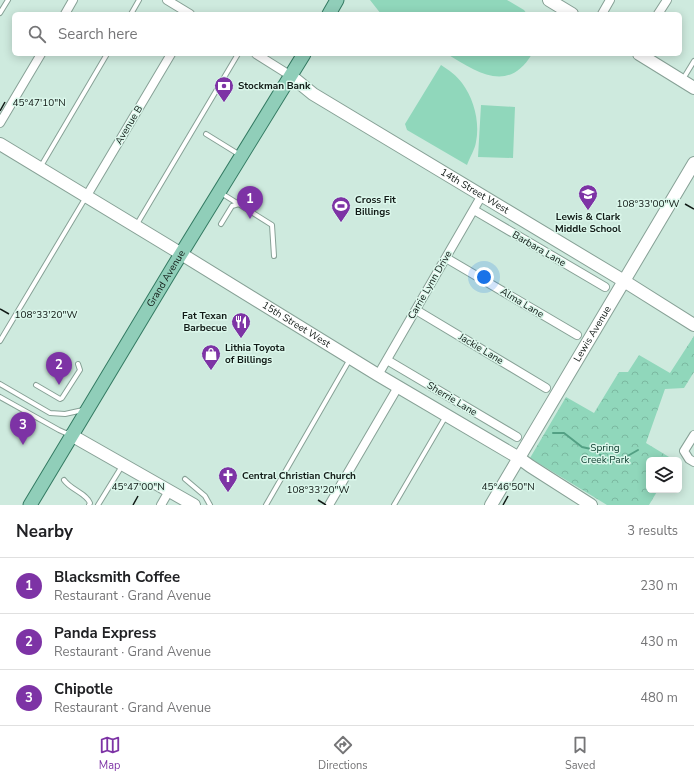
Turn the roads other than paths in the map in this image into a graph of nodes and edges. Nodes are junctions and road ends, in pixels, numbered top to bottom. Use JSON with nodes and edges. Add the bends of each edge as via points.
{"nodes":[{"id":1,"x":8,"y":0,"type":"edge"},
{"id":2,"x":73,"y":0,"type":"edge"},
{"id":3,"x":139,"y":0,"type":"edge"},
{"id":4,"x":167,"y":0,"type":"edge"},
{"id":5,"x":338,"y":0,"type":"edge"},
{"id":6,"x":610,"y":0,"type":"edge"},
{"id":7,"x":667,"y":0,"type":"edge"},
{"id":8,"x":557,"y":3,"type":"edge"},
{"id":9,"x":66,"y":12,"type":"edge"},
{"id":10,"x":132,"y":12,"type":"edge"},
{"id":11,"x":187,"y":12,"type":"edge"},
{"id":12,"x":330,"y":12,"type":"edge"},
{"id":13,"x":569,"y":12,"type":"edge"},
{"id":14,"x":603,"y":12,"type":"edge"},
{"id":15,"x":659,"y":12,"type":"edge"},
{"id":16,"x":0,"y":13,"type":"edge"},
{"id":17,"x":40,"y":56,"type":"edge"},
{"id":18,"x":106,"y":56,"type":"edge"},
{"id":19,"x":170,"y":56,"type":"edge"},
{"id":20,"x":237,"y":56,"type":"edge"},
{"id":21,"x":259,"y":56,"type":"edge"},
{"id":22,"x":303,"y":56,"type":"edge"},
{"id":23,"x":642,"y":56,"type":"edge"},
{"id":24,"x":694,"y":61,"type":"edge"},
{"id":25,"x":291,"y":76,"type":"junction"},
{"id":26,"x":682,"y":82,"type":"junction"},
{"id":27,"x":694,"y":88,"type":"edge"},
{"id":28,"x":0,"y":123,"type":"edge"},
{"id":29,"x":206,"y":134,"type":"dead end"},
{"id":30,"x":0,"y":144,"type":"edge"},
{"id":31,"x":242,"y":156,"type":"junction"},
{"id":32,"x":694,"y":164,"type":"edge"},
{"id":33,"x":39,"y":168,"type":"junction"},
{"id":34,"x":219,"y":192,"type":"junction"},
{"id":35,"x":482,"y":195,"type":"junction"},
{"id":36,"x":86,"y":197,"type":"junction"},
{"id":37,"x":240,"y":204,"type":"junction"},
{"id":38,"x":474,"y":210,"type":"junction"},
{"id":39,"x":222,"y":224,"type":"dead end"},
{"id":40,"x":136,"y":226,"type":"junction"},
{"id":41,"x":182,"y":254,"type":"junction"},
{"id":42,"x":274,"y":256,"type":"dead end"},
{"id":43,"x":446,"y":258,"type":"junction"},
{"id":44,"x":624,"y":281,"type":"junction"},
{"id":45,"x":605,"y":287,"type":"dead end"},
{"id":46,"x":416,"y":310,"type":"junction"},
{"id":47,"x":694,"y":325,"type":"edge"},
{"id":48,"x":577,"y":335,"type":"dead end"},
{"id":49,"x":0,"y":341,"type":"edge"},
{"id":50,"x":351,"y":358,"type":"junction"},
{"id":51,"x":387,"y":360,"type":"junction"},
{"id":52,"x":78,"y":364,"type":"dead end"},
{"id":53,"x":378,"y":375,"type":"junction"},
{"id":54,"x":0,"y":384,"type":"edge"},
{"id":55,"x":36,"y":384,"type":"dead end"},
{"id":56,"x":398,"y":387,"type":"junction"},
{"id":57,"x":546,"y":388,"type":"dead end"},
{"id":58,"x":0,"y":396,"type":"edge"},
{"id":59,"x":87,"y":409,"type":"junction"},
{"id":60,"x":447,"y":416,"type":"junction"},
{"id":61,"x":71,"y":435,"type":"junction"},
{"id":62,"x":694,"y":435,"type":"edge"},
{"id":63,"x":517,"y":437,"type":"dead end"},
{"id":64,"x":519,"y":458,"type":"junction"},
{"id":65,"x":694,"y":462,"type":"edge"},
{"id":66,"x":123,"y":464,"type":"junction"},
{"id":67,"x":185,"y":479,"type":"dead end"},
{"id":68,"x":64,"y":480,"type":"dead end"},
{"id":69,"x":169,"y":491,"type":"junction"},
{"id":70,"x":30,"y":505,"type":"edge"},
{"id":71,"x":89,"y":505,"type":"edge"},
{"id":72,"x":98,"y":505,"type":"edge"},
{"id":73,"x":161,"y":505,"type":"edge"},
{"id":74,"x":194,"y":505,"type":"edge"},
{"id":75,"x":210,"y":505,"type":"edge"},
{"id":76,"x":266,"y":505,"type":"edge"},
{"id":77,"x":329,"y":505,"type":"edge"},
{"id":78,"x":394,"y":505,"type":"edge"},
{"id":79,"x":491,"y":505,"type":"edge"},
{"id":80,"x":591,"y":505,"type":"edge"}],
"edges":[{"from":1,"to":16,"type":"lane"},
{"from":2,"to":9,"type":"street"},
{"from":3,"to":10,"type":"lane"},
{"from":4,"to":11,"type":"street"},
{"from":5,"to":12,"type":"main road"},
{"from":6,"to":14,"type":"street"},
{"from":7,"to":15,"type":"street"},
{"from":8,"to":13,"type":"street"},
{"from":17,"to":28,"type":"street"},
{"from":18,"to":33,"type":"lane"},
{"from":19,"to":36,"type":"street","name":"Avenue B"},
{"from":20,"to":40,"type":"lane","via":[[197,129]]},
{"from":21,"to":25,"type":"street","name":"14th Street West"},
{"from":22,"to":25,"type":"main road","name":"Grand Avenue"},
{"from":23,"to":26,"type":"street"},
{"from":24,"to":26,"type":"lane"},
{"from":25,"to":31,"type":"main road","name":"Grand Avenue"},
{"from":25,"to":35,"type":"street","name":"14th Street West","via":[[313,94]]},
{"from":26,"to":27,"type":"street"},
{"from":29,"to":31,"type":"lane"},
{"from":30,"to":33,"type":"street","name":"15th Street West"},
{"from":31,"to":34,"type":"main road","name":"Grand Avenue"},
{"from":32,"to":44,"type":"street","name":"Lewis Avenue"},
{"from":33,"to":36,"type":"street","name":"15th Street West"},
{"from":34,"to":37,"type":"lane"},
{"from":34,"to":41,"type":"main road","name":"Grand Avenue"},
{"from":35,"to":38,"type":"street","name":"Carrie Lynn Drive"},
{"from":35,"to":44,"type":"street","name":"14th Street West"},
{"from":36,"to":40,"type":"street","name":"15th Street West"},
{"from":36,"to":49,"type":"lane"},
{"from":37,"to":39,"type":"lane","via":[[232,206]]},
{"from":37,"to":42,"type":"lane","via":[[272,225]]},
{"from":38,"to":43,"type":"street","name":"Carrie Lynn Drive"},
{"from":38,"to":45,"type":"street","name":"Barbara Lane"},
{"from":40,"to":41,"type":"street","name":"15th Street West"},
{"from":41,"to":50,"type":"street","name":"15th Street West"},
{"from":41,"to":59,"type":"main road","name":"Grand Avenue"},
{"from":43,"to":46,"type":"street","name":"Carrie Lynn Drive"},
{"from":43,"to":48,"type":"street","name":"Alma Lane"},
{"from":44,"to":47,"type":"street","name":"14th Street West"},
{"from":44,"to":64,"type":"street","name":"Lewis Avenue"},
{"from":46,"to":51,"type":"street","name":"Carrie Lynn Drive"},
{"from":46,"to":57,"type":"street","name":"Jackie Lane"},
{"from":50,"to":53,"type":"street","name":"15th Street West"},
{"from":50,"to":76,"type":"lane"},
{"from":51,"to":53,"type":"street","name":"Carrie Lynn Drive"},
{"from":51,"to":63,"type":"street","name":"Sherrie Lane"},
{"from":52,"to":55,"type":"lane","via":[[80,370],[60,399]]},
{"from":53,"to":56,"type":"street","name":"15th Street West"},
{"from":54,"to":59,"type":"lane","via":[[50,413],[65,414]]},
{"from":56,"to":60,"type":"street","name":"15th Street West"},
{"from":56,"to":77,"type":"street"},
{"from":58,"to":61,"type":"lane"},
{"from":59,"to":61,"type":"main road","name":"Grand Avenue"},
{"from":60,"to":64,"type":"street","name":"15th Street West"},
{"from":60,"to":78,"type":"lane"},
{"from":61,"to":66,"type":"street"},
{"from":61,"to":70,"type":"main road","name":"Grand Avenue"},
{"from":62,"to":65,"type":"street","via":[[684,451]]},
{"from":64,"to":79,"type":"street","name":"Lewis Avenue"},
{"from":64,"to":80,"type":"street","name":"15th Street West"},
{"from":66,"to":69,"type":"street"},
{"from":66,"to":72,"type":"lane"},
{"from":67,"to":75,"type":"lane","via":[[205,496]]},
{"from":68,"to":71,"type":"lane","via":[[68,486],[88,498]]},
{"from":69,"to":73,"type":"street"},
{"from":69,"to":74,"type":"street"}]}
